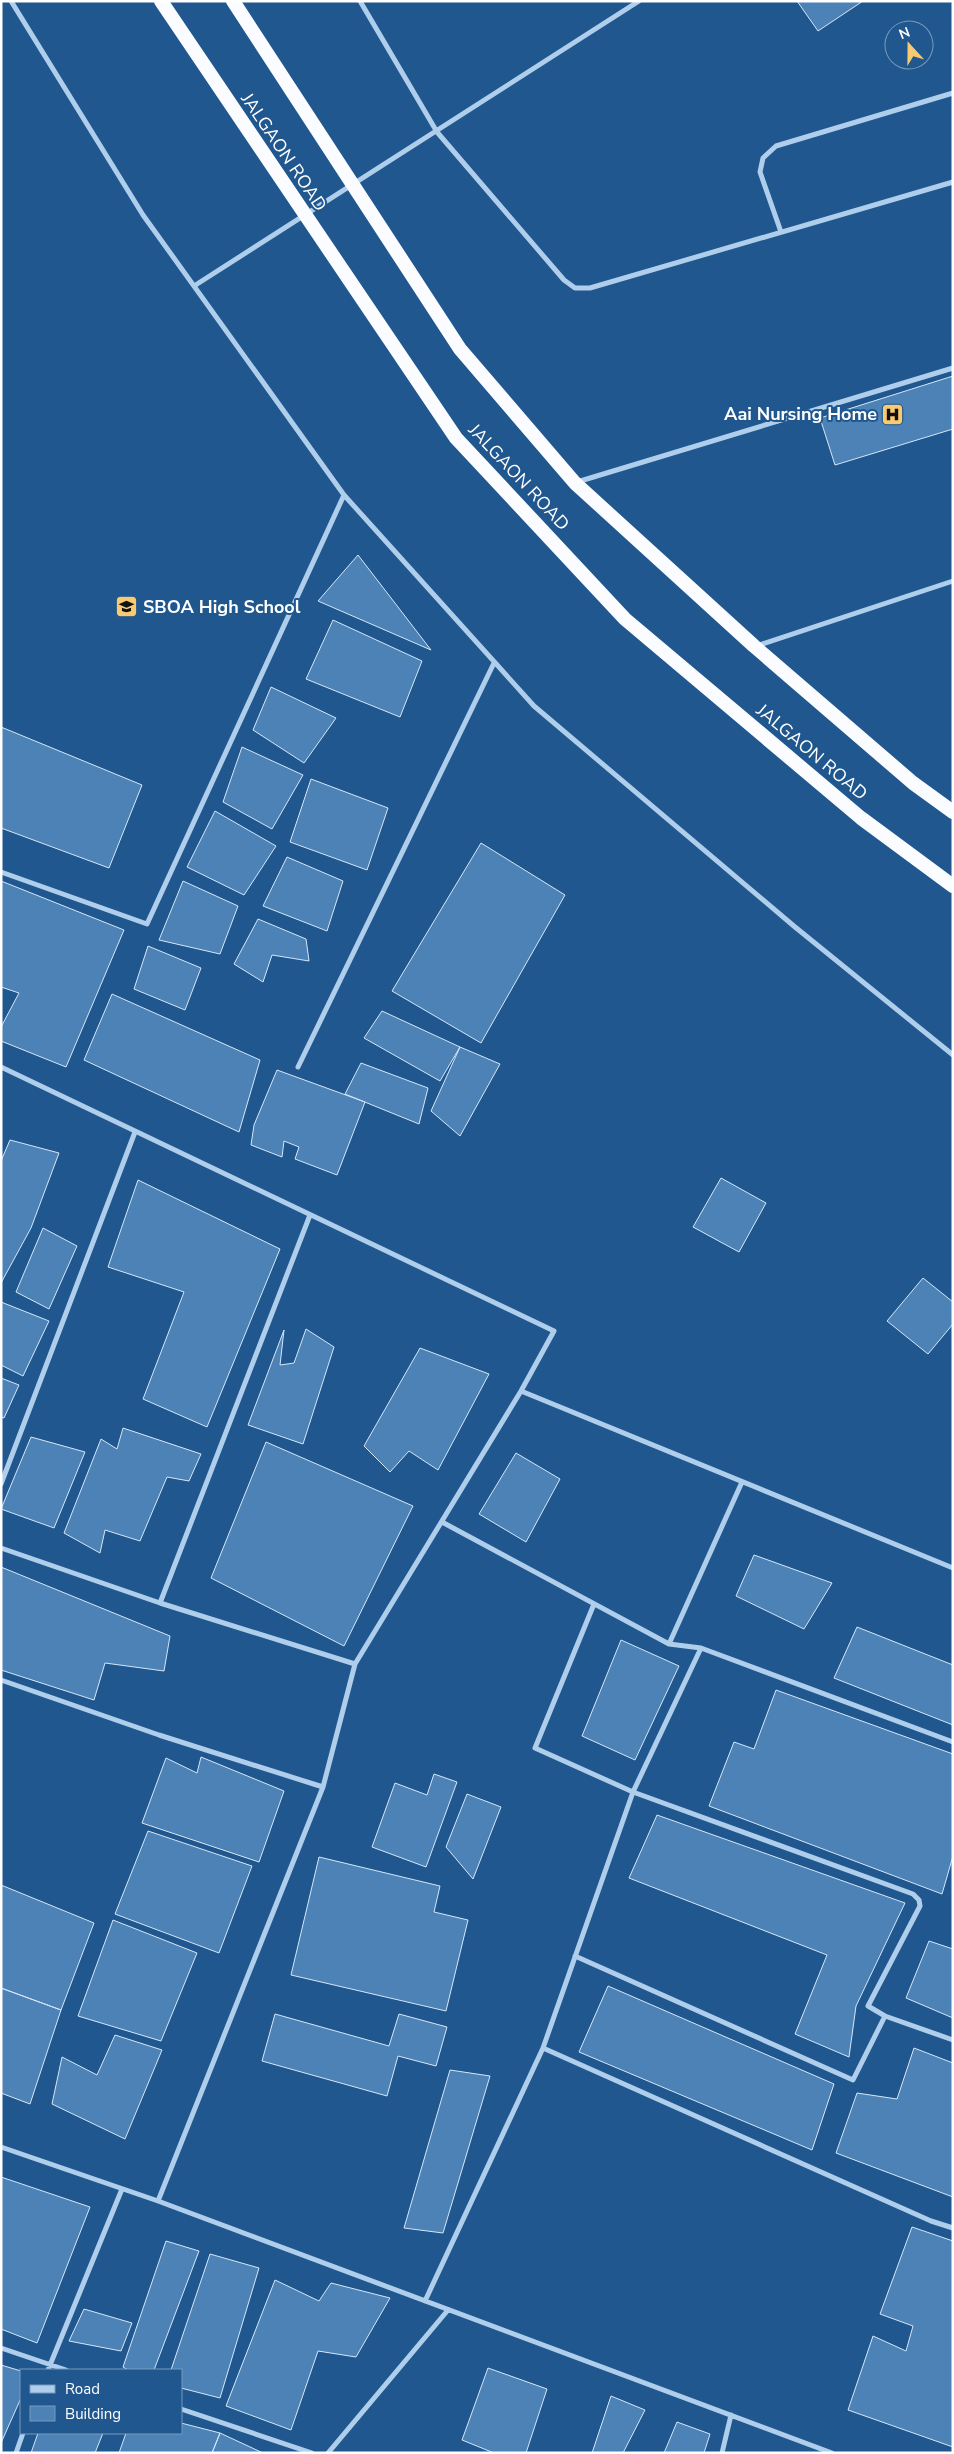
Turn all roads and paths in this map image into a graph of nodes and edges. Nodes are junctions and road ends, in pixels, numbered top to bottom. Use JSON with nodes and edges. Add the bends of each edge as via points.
{"nodes":[{"id":1,"x":11,"y":1,"type":"edge"},
{"id":2,"x":161,"y":1,"type":"edge"},
{"id":3,"x":233,"y":1,"type":"edge"},
{"id":4,"x":360,"y":1,"type":"edge"},
{"id":5,"x":639,"y":1,"type":"edge"},
{"id":6,"x":953,"y":93,"type":"edge"},
{"id":7,"x":437,"y":132,"type":"junction"},
{"id":8,"x":953,"y":182,"type":"edge"},
{"id":9,"x":352,"y":186,"type":"junction"},
{"id":10,"x":305,"y":216,"type":"junction"},
{"id":11,"x":781,"y":232,"type":"junction"},
{"id":12,"x":194,"y":286,"type":"junction"},
{"id":13,"x":953,"y":368,"type":"edge"},
{"id":14,"x":575,"y":483,"type":"junction"},
{"id":15,"x":344,"y":495,"type":"junction"},
{"id":16,"x":953,"y":581,"type":"edge"},
{"id":17,"x":754,"y":646,"type":"junction"},
{"id":18,"x":494,"y":663,"type":"junction"},
{"id":19,"x":953,"y":812,"type":"edge"},
{"id":20,"x":1,"y":872,"type":"edge"},
{"id":21,"x":953,"y":886,"type":"edge"},
{"id":22,"x":953,"y":1055,"type":"edge"},
{"id":23,"x":1,"y":1067,"type":"edge"},
{"id":24,"x":298,"y":1067,"type":"dead end"},
{"id":25,"x":135,"y":1132,"type":"junction"},
{"id":26,"x":310,"y":1215,"type":"junction"},
{"id":27,"x":521,"y":1392,"type":"junction"},
{"id":28,"x":742,"y":1482,"type":"junction"},
{"id":29,"x":1,"y":1484,"type":"edge"},
{"id":30,"x":442,"y":1522,"type":"junction"},
{"id":31,"x":1,"y":1548,"type":"edge"},
{"id":32,"x":953,"y":1568,"type":"edge"},
{"id":33,"x":160,"y":1603,"type":"junction"},
{"id":34,"x":594,"y":1604,"type":"junction"},
{"id":35,"x":669,"y":1644,"type":"junction"},
{"id":36,"x":701,"y":1648,"type":"junction"},
{"id":37,"x":355,"y":1664,"type":"junction"},
{"id":38,"x":1,"y":1680,"type":"edge"},
{"id":39,"x":953,"y":1742,"type":"edge"},
{"id":40,"x":323,"y":1787,"type":"junction"},
{"id":41,"x":633,"y":1792,"type":"junction"},
{"id":42,"x":575,"y":1956,"type":"junction"},
{"id":43,"x":885,"y":2016,"type":"junction"},
{"id":44,"x":953,"y":2040,"type":"edge"},
{"id":45,"x":543,"y":2048,"type":"junction"},
{"id":46,"x":1,"y":2147,"type":"edge"},
{"id":47,"x":122,"y":2189,"type":"junction"},
{"id":48,"x":158,"y":2201,"type":"junction"},
{"id":49,"x":953,"y":2228,"type":"edge"},
{"id":50,"x":425,"y":2301,"type":"junction"},
{"id":51,"x":448,"y":2310,"type":"junction"},
{"id":52,"x":1,"y":2348,"type":"edge"},
{"id":53,"x":49,"y":2368,"type":"edge"},
{"id":54,"x":182,"y":2409,"type":"edge"},
{"id":55,"x":731,"y":2415,"type":"junction"},
{"id":56,"x":23,"y":2434,"type":"edge"},
{"id":57,"x":16,"y":2453,"type":"edge"},
{"id":58,"x":312,"y":2453,"type":"edge"},
{"id":59,"x":328,"y":2453,"type":"edge"},
{"id":60,"x":722,"y":2453,"type":"edge"},
{"id":61,"x":832,"y":2453,"type":"edge"}],
"edges":[{"from":1,"to":12,"type":"street","via":[[143,215]]},
{"from":2,"to":10,"type":"highway","name":"JALGAON ROAD"},
{"from":3,"to":9,"type":"highway","name":"JALGAON ROAD"},
{"from":4,"to":7,"type":"street"},
{"from":5,"to":7,"type":"street"},
{"from":6,"to":11,"type":"street","via":[[776,146],[763,158],[760,172]]},
{"from":7,"to":9,"type":"street"},
{"from":7,"to":11,"type":"street","via":[[564,280],[575,288],[590,288]]},
{"from":8,"to":11,"type":"street"},
{"from":9,"to":10,"type":"street"},
{"from":9,"to":14,"type":"highway","name":"JALGAON ROAD","via":[[460,349]]},
{"from":10,"to":12,"type":"street"},
{"from":10,"to":21,"type":"highway","name":"JALGAON ROAD","via":[[456,438],[626,619],[861,818]]},
{"from":12,"to":15,"type":"street"},
{"from":13,"to":14,"type":"street"},
{"from":14,"to":17,"type":"highway","name":"JALGAON ROAD"},
{"from":15,"to":18,"type":"street"},
{"from":15,"to":20,"type":"street","via":[[147,924]]},
{"from":16,"to":17,"type":"street"},
{"from":17,"to":19,"type":"highway","name":"JALGAON ROAD","via":[[913,783]]},
{"from":18,"to":22,"type":"street","via":[[534,706],[795,927]]},
{"from":18,"to":24,"type":"street"},
{"from":23,"to":25,"type":"street"},
{"from":25,"to":26,"type":"street"},
{"from":25,"to":29,"type":"street"},
{"from":26,"to":27,"type":"street","via":[[554,1331]]},
{"from":26,"to":33,"type":"street"},
{"from":27,"to":28,"type":"street"},
{"from":27,"to":30,"type":"street"},
{"from":28,"to":32,"type":"street"},
{"from":28,"to":35,"type":"street"},
{"from":30,"to":34,"type":"street"},
{"from":30,"to":37,"type":"street"},
{"from":31,"to":33,"type":"street"},
{"from":33,"to":37,"type":"street"},
{"from":34,"to":35,"type":"street"},
{"from":34,"to":41,"type":"street","via":[[535,1748]]},
{"from":35,"to":36,"type":"street"},
{"from":36,"to":39,"type":"street"},
{"from":36,"to":41,"type":"street"},
{"from":37,"to":40,"type":"street"},
{"from":38,"to":40,"type":"street"},
{"from":40,"to":48,"type":"street"},
{"from":41,"to":42,"type":"street"},
{"from":41,"to":43,"type":"street","via":[[913,1894],[920,1906],[869,2003],[870,2009]]},
{"from":42,"to":43,"type":"street","via":[[853,2080]]},
{"from":42,"to":45,"type":"street"},
{"from":43,"to":44,"type":"street"},
{"from":45,"to":49,"type":"street"},
{"from":45,"to":50,"type":"street"},
{"from":46,"to":47,"type":"street"},
{"from":47,"to":48,"type":"street"},
{"from":47,"to":53,"type":"street"},
{"from":48,"to":50,"type":"street"},
{"from":50,"to":51,"type":"street"},
{"from":51,"to":55,"type":"street"},
{"from":51,"to":59,"type":"street"},
{"from":52,"to":53,"type":"street"},
{"from":54,"to":58,"type":"street"},
{"from":55,"to":60,"type":"street"},
{"from":55,"to":61,"type":"street"},
{"from":56,"to":57,"type":"street"}]}
